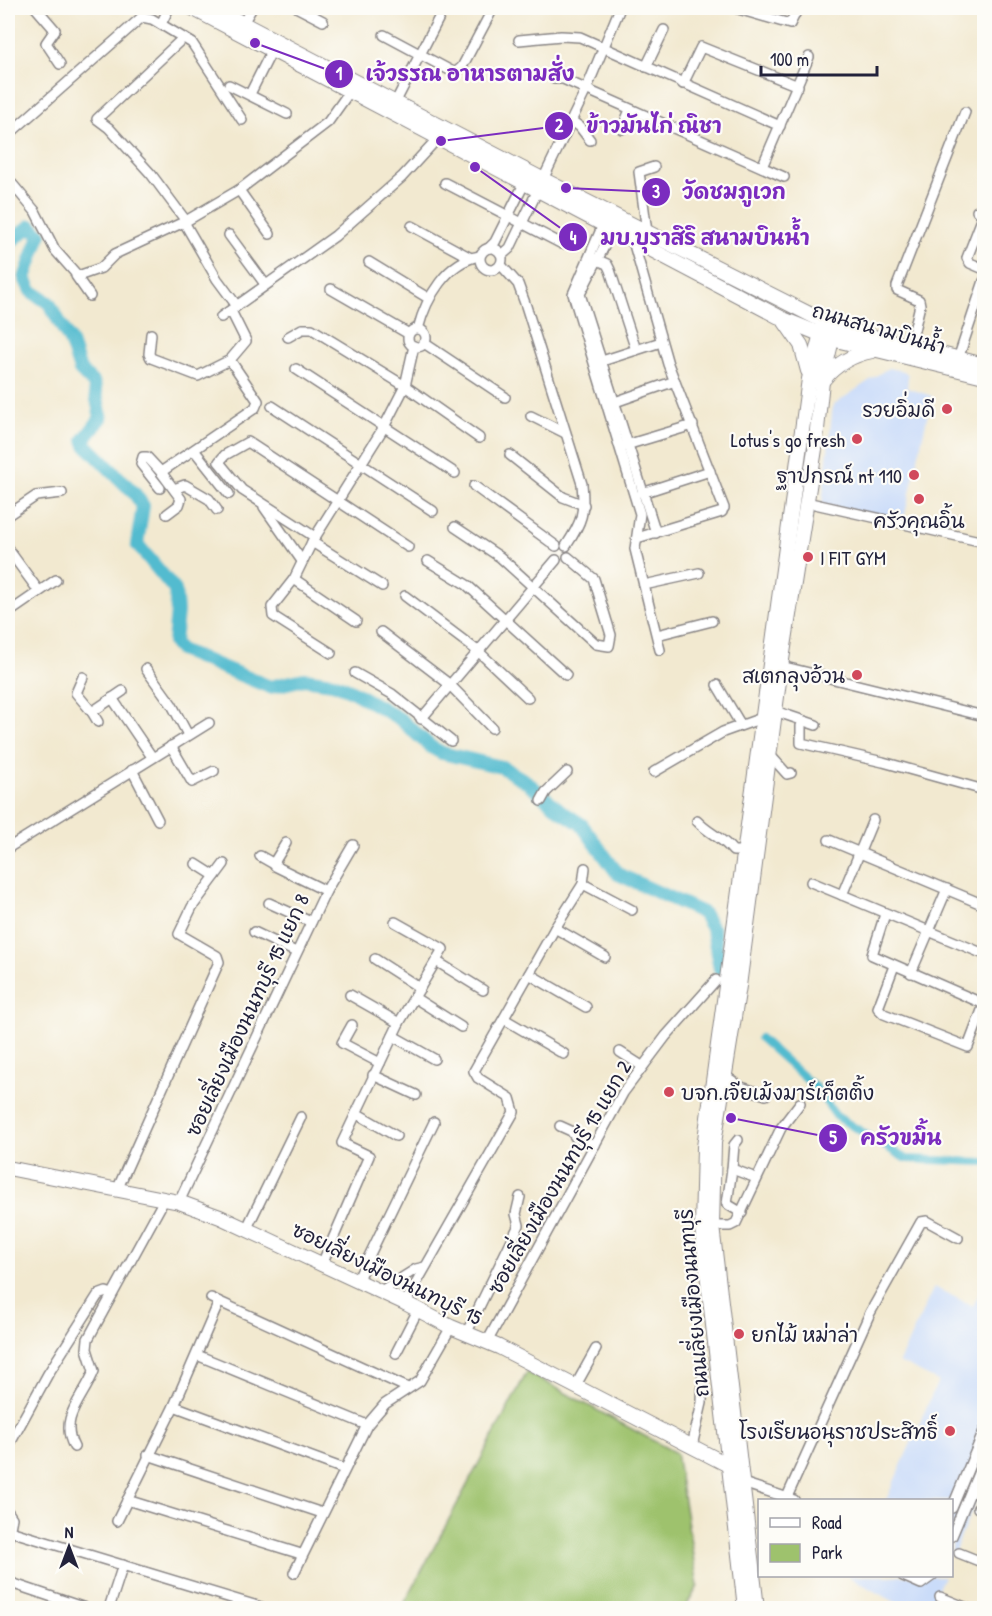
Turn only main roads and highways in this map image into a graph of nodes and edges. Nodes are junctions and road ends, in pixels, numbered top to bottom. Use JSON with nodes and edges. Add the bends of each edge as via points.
{"nodes":[{"id":1,"x":192,"y":8,"type":"edge"},
{"id":2,"x":213,"y":8,"type":"edge"},
{"id":3,"x":541,"y":186,"type":"junction"},
{"id":4,"x":605,"y":220,"type":"junction"},
{"id":5,"x":783,"y":319,"type":"junction"},
{"id":6,"x":828,"y":331,"type":"junction"},
{"id":7,"x":877,"y":350,"type":"junction"},
{"id":8,"x":984,"y":364,"type":"edge"},
{"id":9,"x":984,"y":376,"type":"edge"},
{"id":10,"x":815,"y":380,"type":"junction"},
{"id":11,"x":768,"y":714,"type":"junction"},
{"id":12,"x":749,"y":856,"type":"junction"},
{"id":13,"x":8,"y":1168,"type":"edge"},
{"id":14,"x":730,"y":1466,"type":"junction"},
{"id":15,"x":745,"y":1608,"type":"edge"},
{"id":16,"x":757,"y":1608,"type":"edge"}],
"edges":[{"from":1,"to":3,"type":"main road","name":"ถนนสนามบินน้ำ","via":[[524,184]]},
{"from":2,"to":3,"type":"main road","name":"ถนนสนามบินน้ำ","via":[[395,103]]},
{"from":3,"to":4,"type":"main road","name":"ถนนสนามบินน้ำ"},
{"from":4,"to":5,"type":"main road","name":"ถนนสนามบินน้ำ","via":[[633,241]]},
{"from":4,"to":6,"type":"main road","name":"ถนนสนามบินน้ำ","via":[[646,232]]},
{"from":5,"to":6,"type":"main road","name":"ถนนสนามบินน้ำ"},
{"from":5,"to":10,"type":"main road","via":[[801,345]]},
{"from":6,"to":7,"type":"main road","name":"ถนนสนามบินน้ำ"},
{"from":6,"to":8,"type":"main road","name":"ถนนสนามบินน้ำ"},
{"from":6,"to":10,"type":"main road","name":"ถนนเลี่ยงเมืองนนทบุรี"},
{"from":7,"to":9,"type":"main road","name":"ถนนสนามบินน้ำ"},
{"from":7,"to":10,"type":"main road","via":[[851,356]]},
{"from":10,"to":11,"type":"main road","name":"ถนนเลี่ยงเมืองนนทบุรี"},
{"from":10,"to":11,"type":"main road","name":"ถนนเลี่ยงเมืองนนทบุรี","via":[[806,501],[781,666]]},
{"from":11,"to":12,"type":"main road","name":"ถนนเลี่ยงเมืองนนทบุรี"},
{"from":11,"to":12,"type":"main road","name":"ถนนเลี่ยงเมืองนนทบุรี","via":[[769,754]]},
{"from":12,"to":14,"type":"main road","name":"ถนนเลี่ยงเมืองนนทบุรี","via":[[704,1159],[702,1228]]},
{"from":12,"to":16,"type":"main road","name":"ถนนเลี่ยงเมืองนนทบุรี","via":[[714,1143],[712,1226]]},
{"from":13,"to":14,"type":"main road","name":"ซอยเลี่ยงเมืองนนทบุรี 15","via":[[179,1202],[381,1291],[576,1385]]},
{"from":14,"to":15,"type":"main road","name":"ถนนเลี่ยงเมืองนนทบุรี"}]}
